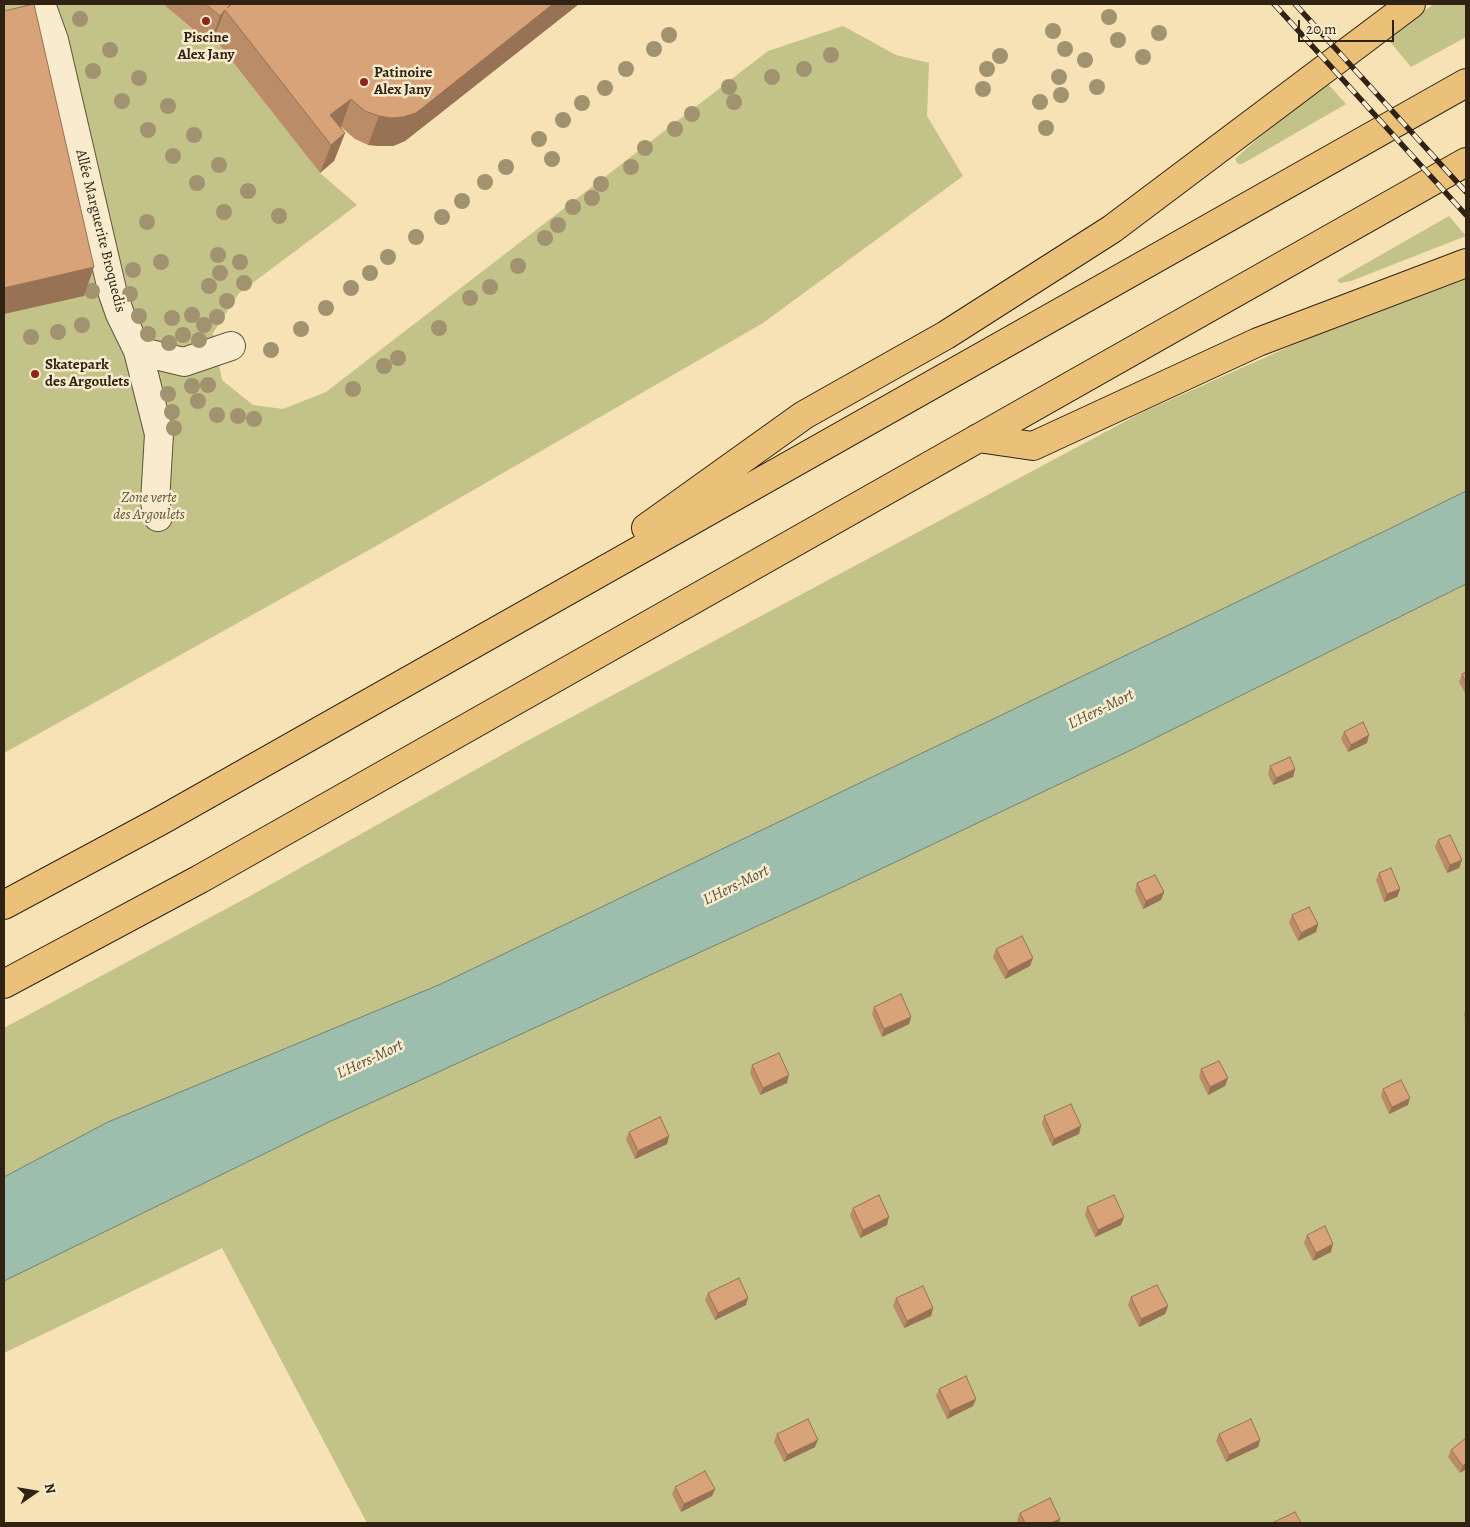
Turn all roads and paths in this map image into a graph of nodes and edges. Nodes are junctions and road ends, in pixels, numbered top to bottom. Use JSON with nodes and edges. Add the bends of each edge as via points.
{"nodes":[{"id":1,"x":41,"y":4,"type":"edge"},
{"id":2,"x":1411,"y":4,"type":"edge"},
{"id":3,"x":1466,"y":82,"type":"edge"},
{"id":4,"x":1466,"y":162,"type":"edge"},
{"id":5,"x":1466,"y":262,"type":"edge"},
{"id":6,"x":231,"y":346,"type":"dead end"},
{"id":7,"x":138,"y":351,"type":"junction"},
{"id":8,"x":978,"y":438,"type":"junction"},
{"id":9,"x":158,"y":518,"type":"dead end"},
{"id":10,"x":530,"y":611,"type":"junction"},
{"id":11,"x":4,"y":905,"type":"edge"},
{"id":12,"x":4,"y":984,"type":"edge"}],
"edges":[{"from":1,"to":7,"type":"lane","name":"Allée Marguerite Broquedis","via":[[54,40],[113,294]]},
{"from":2,"to":10,"type":"highway","via":[[1112,229],[946,335],[804,415]]},
{"from":3,"to":10,"type":"highway"},
{"from":4,"to":8,"type":"highway"},
{"from":5,"to":8,"type":"highway","via":[[1258,342],[1033,446]]},
{"from":6,"to":7,"type":"lane","via":[[184,362]]},
{"from":7,"to":9,"type":"lane","name":"Allée Marguerite Broquedis","via":[[159,434],[155,502]]},
{"from":8,"to":12,"type":"highway","via":[[200,879]]},
{"from":10,"to":11,"type":"highway","via":[[162,820]]}]}
